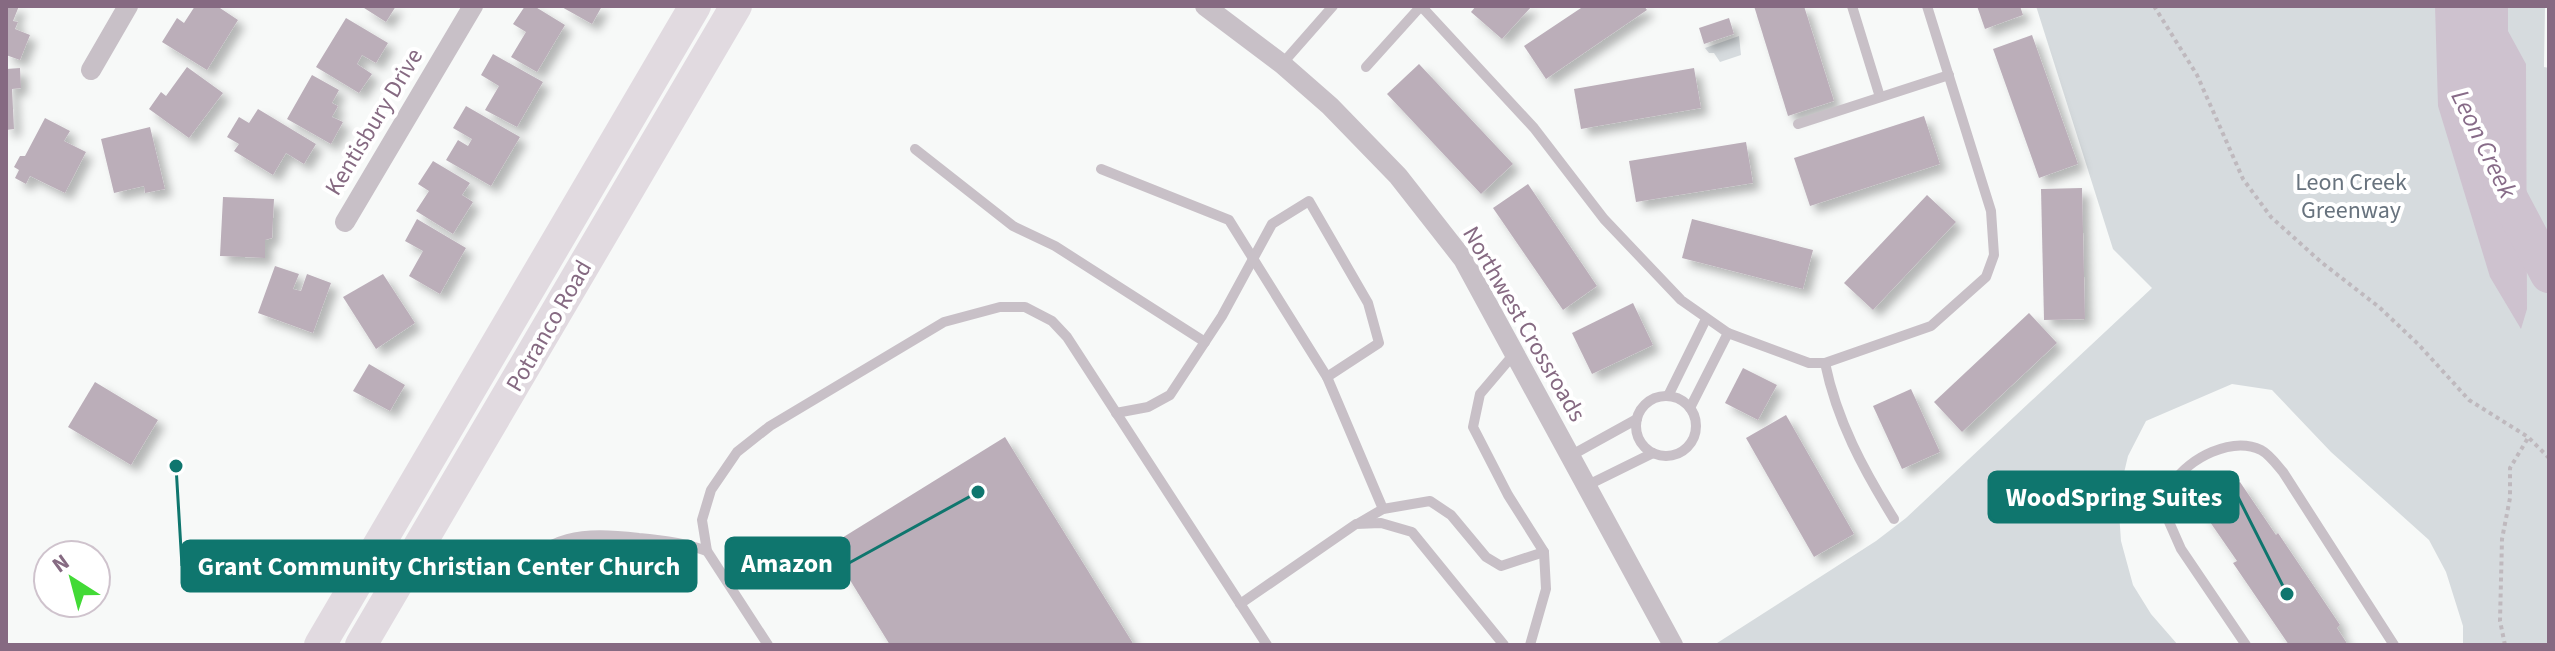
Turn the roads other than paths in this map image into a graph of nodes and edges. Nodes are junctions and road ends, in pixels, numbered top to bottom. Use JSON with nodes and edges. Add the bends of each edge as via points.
{"nodes":[{"id":1,"x":128,"y":6,"type":"edge"},
{"id":2,"x":473,"y":6,"type":"edge"},
{"id":3,"x":695,"y":6,"type":"edge"},
{"id":4,"x":736,"y":6,"type":"edge"},
{"id":5,"x":1205,"y":6,"type":"edge"},
{"id":6,"x":1333,"y":6,"type":"edge"},
{"id":7,"x":1421,"y":6,"type":"edge"},
{"id":8,"x":1852,"y":6,"type":"edge"},
{"id":9,"x":1927,"y":6,"type":"edge"},
{"id":10,"x":1282,"y":64,"type":"junction"},
{"id":11,"x":1366,"y":67,"type":"dead end"},
{"id":12,"x":91,"y":70,"type":"dead end"},
{"id":13,"x":1949,"y":75,"type":"junction"},
{"id":14,"x":1880,"y":97,"type":"junction"},
{"id":15,"x":1798,"y":124,"type":"dead end"},
{"id":16,"x":915,"y":149,"type":"dead end"},
{"id":17,"x":1101,"y":169,"type":"dead end"},
{"id":18,"x":345,"y":222,"type":"dead end"},
{"id":19,"x":1254,"y":260,"type":"junction"},
{"id":20,"x":1706,"y":319,"type":"junction"},
{"id":21,"x":1728,"y":333,"type":"junction"},
{"id":22,"x":1205,"y":342,"type":"junction"},
{"id":23,"x":1514,"y":354,"type":"junction"},
{"id":24,"x":1825,"y":363,"type":"junction"},
{"id":25,"x":1327,"y":377,"type":"junction"},
{"id":26,"x":1668,"y":396,"type":"junction"},
{"id":27,"x":1690,"y":408,"type":"junction"},
{"id":28,"x":1116,"y":413,"type":"junction"},
{"id":29,"x":1637,"y":419,"type":"junction"},
{"id":30,"x":1653,"y":453,"type":"junction"},
{"id":31,"x":1570,"y":456,"type":"junction"},
{"id":32,"x":1586,"y":486,"type":"junction"},
{"id":33,"x":1383,"y":509,"type":"junction"},
{"id":34,"x":1894,"y":519,"type":"dead end"},
{"id":35,"x":1356,"y":524,"type":"junction"},
{"id":36,"x":707,"y":551,"type":"junction"},
{"id":37,"x":1544,"y":552,"type":"junction"},
{"id":38,"x":511,"y":582,"type":"dead end"},
{"id":39,"x":1240,"y":604,"type":"junction"},
{"id":40,"x":320,"y":645,"type":"edge"},
{"id":41,"x":361,"y":645,"type":"edge"},
{"id":42,"x":768,"y":645,"type":"edge"},
{"id":43,"x":1267,"y":645,"type":"edge"},
{"id":44,"x":1504,"y":645,"type":"edge"},
{"id":45,"x":1530,"y":645,"type":"edge"},
{"id":46,"x":1673,"y":645,"type":"edge"},
{"id":47,"x":2246,"y":645,"type":"edge"},
{"id":48,"x":2394,"y":645,"type":"edge"}],
"edges":[{"from":1,"to":12,"type":"street"},
{"from":2,"to":18,"type":"street","name":"Kentisbury Drive"},
{"from":3,"to":40,"type":"main road","name":"Potranco Road"},
{"from":4,"to":41,"type":"main road","name":"Potranco Road"},
{"from":5,"to":10,"type":"street","name":"Northwest Crossroads"},
{"from":6,"to":10,"type":"lane"},
{"from":7,"to":11,"type":"lane"},
{"from":7,"to":20,"type":"lane","via":[[1534,128],[1628,246]]},
{"from":8,"to":14,"type":"lane"},
{"from":9,"to":13,"type":"lane"},
{"from":10,"to":23,"type":"street","name":"Northwest Crossroads","via":[[1398,176],[1463,259]]},
{"from":13,"to":14,"type":"lane"},
{"from":13,"to":24,"type":"lane","via":[[1991,211],[1994,255],[1986,277],[1931,326]]},
{"from":14,"to":15,"type":"lane"},
{"from":16,"to":22,"type":"lane","via":[[1013,226],[1055,246]]},
{"from":17,"to":19,"type":"lane","via":[[1229,220]]},
{"from":19,"to":22,"type":"lane"},
{"from":19,"to":25,"type":"lane"},
{"from":19,"to":25,"type":"lane","via":[[1272,224],[1309,201],[1368,303],[1379,343]]},
{"from":20,"to":21,"type":"lane"},
{"from":20,"to":26,"type":"lane"},
{"from":21,"to":24,"type":"lane","via":[[1809,363]]},
{"from":21,"to":27,"type":"lane"},
{"from":22,"to":28,"type":"lane","via":[[1170,395],[1148,407]]},
{"from":23,"to":31,"type":"street","name":"Northwest Crossroads"},
{"from":23,"to":37,"type":"lane","via":[[1480,394],[1473,427]]},
{"from":24,"to":34,"type":"lane","via":[[1840,418]]},
{"from":25,"to":33,"type":"lane"},
{"from":26,"to":27,"type":"lane"},
{"from":26,"to":29,"type":"lane","via":[[1648,402]]},
{"from":27,"to":30,"type":"lane","via":[[1696,429],[1686,448],[1674,455]]},
{"from":28,"to":36,"type":"lane","via":[[1052,321],[1025,307],[1000,307],[944,322],[770,426],[737,452],[711,490],[702,520]]},
{"from":28,"to":39,"type":"lane"},
{"from":29,"to":30,"type":"lane","via":[[1639,439]]},
{"from":29,"to":31,"type":"lane"},
{"from":30,"to":32,"type":"lane"},
{"from":31,"to":32,"type":"street","name":"Northwest Crossroads"},
{"from":32,"to":46,"type":"street","name":"Northwest Crossroads"},
{"from":33,"to":35,"type":"lane"},
{"from":33,"to":37,"type":"lane","via":[[1430,501],[1501,566]]},
{"from":35,"to":39,"type":"lane"},
{"from":35,"to":44,"type":"lane","via":[[1381,523],[1412,532]]},
{"from":36,"to":38,"type":"lane","via":[[673,541],[586,534],[535,556]]},
{"from":36,"to":42,"type":"lane"},
{"from":37,"to":45,"type":"lane","via":[[1546,589]]},
{"from":39,"to":43,"type":"lane"},
{"from":47,"to":48,"type":"lane","via":[[2181,549],[2162,506],[2189,467],[2238,444],[2263,450],[2283,472]]}]}
